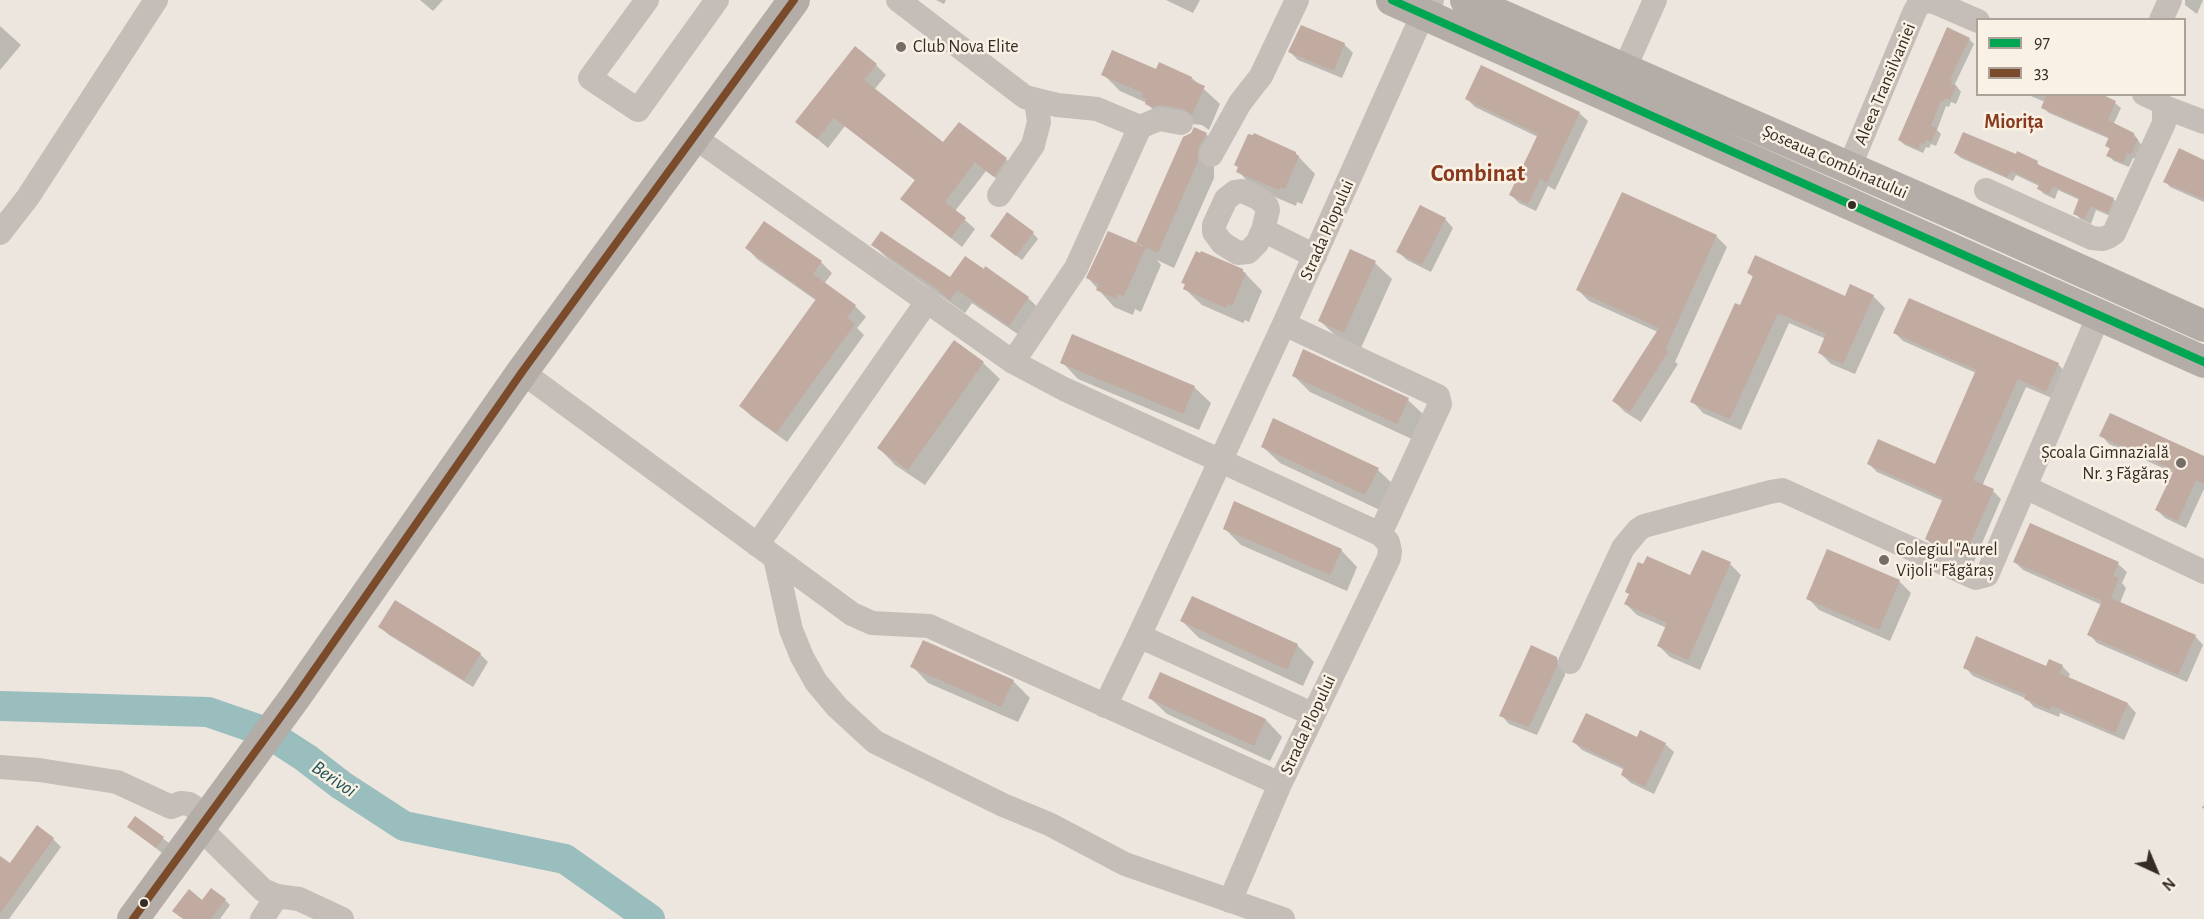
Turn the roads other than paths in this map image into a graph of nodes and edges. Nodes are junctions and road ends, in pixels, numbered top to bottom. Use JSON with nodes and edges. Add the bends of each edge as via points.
{"nodes":[{"id":1,"x":156,"y":0,"type":"edge"},
{"id":2,"x":647,"y":0,"type":"edge"},
{"id":3,"x":717,"y":0,"type":"edge"},
{"id":4,"x":795,"y":0,"type":"edge"},
{"id":5,"x":898,"y":0,"type":"edge"},
{"id":6,"x":1297,"y":0,"type":"edge"},
{"id":7,"x":1392,"y":0,"type":"edge"},
{"id":8,"x":1466,"y":0,"type":"edge"},
{"id":9,"x":1655,"y":0,"type":"edge"},
{"id":10,"x":2170,"y":0,"type":"edge"},
{"id":11,"x":1920,"y":2,"type":"edge"},
{"id":12,"x":1427,"y":7,"type":"edge"},
{"id":13,"x":2163,"y":18,"type":"edge"},
{"id":14,"x":1976,"y":21,"type":"edge"},
{"id":15,"x":1618,"y":83,"type":"junction"},
{"id":16,"x":1036,"y":100,"type":"junction"},
{"id":17,"x":2154,"y":101,"type":"edge"},
{"id":18,"x":2204,"y":122,"type":"edge"},
{"id":19,"x":1181,"y":123,"type":"dead end"},
{"id":20,"x":1140,"y":127,"type":"junction"},
{"id":21,"x":694,"y":137,"type":"junction"},
{"id":22,"x":1211,"y":155,"type":"dead end"},
{"id":23,"x":1849,"y":168,"type":"junction"},
{"id":24,"x":1986,"y":190,"type":"dead end"},
{"id":25,"x":999,"y":195,"type":"dead end"},
{"id":26,"x":1964,"y":218,"type":"junction"},
{"id":27,"x":1263,"y":230,"type":"dead end"},
{"id":28,"x":0,"y":233,"type":"edge"},
{"id":29,"x":1950,"y":249,"type":"junction"},
{"id":30,"x":1316,"y":256,"type":"junction"},
{"id":31,"x":2114,"y":286,"type":"junction"},
{"id":32,"x":928,"y":300,"type":"junction"},
{"id":33,"x":2099,"y":315,"type":"junction"},
{"id":34,"x":1284,"y":324,"type":"junction"},
{"id":35,"x":2204,"y":326,"type":"edge"},
{"id":36,"x":1013,"y":362,"type":"junction"},
{"id":37,"x":2204,"y":362,"type":"edge"},
{"id":38,"x":522,"y":372,"type":"junction"},
{"id":39,"x":1221,"y":459,"type":"junction"},
{"id":40,"x":2025,"y":487,"type":"junction"},
{"id":41,"x":1380,"y":534,"type":"junction"},
{"id":42,"x":766,"y":552,"type":"junction"},
{"id":43,"x":2204,"y":572,"type":"edge"},
{"id":44,"x":1139,"y":636,"type":"junction"},
{"id":45,"x":1570,"y":662,"type":"dead end"},
{"id":46,"x":1105,"y":706,"type":"junction"},
{"id":47,"x":1312,"y":714,"type":"junction"},
{"id":48,"x":0,"y":767,"type":"edge"},
{"id":49,"x":1280,"y":784,"type":"junction"},
{"id":50,"x":200,"y":827,"type":"junction"},
{"id":51,"x":277,"y":896,"type":"junction"},
{"id":52,"x":1242,"y":909,"type":"edge"},
{"id":53,"x":134,"y":919,"type":"edge"},
{"id":54,"x":262,"y":919,"type":"edge"},
{"id":55,"x":342,"y":919,"type":"edge"},
{"id":56,"x":1283,"y":919,"type":"edge"}],
"edges":[{"from":1,"to":28,"type":"street","via":[[34,188]]},
{"from":2,"to":3,"type":"street","via":[[590,78],[639,110]]},
{"from":4,"to":21,"type":"main road"},
{"from":5,"to":16,"type":"street","via":[[1025,97]]},
{"from":6,"to":22,"type":"street","via":[[1261,76],[1240,103]]},
{"from":7,"to":12,"type":"main road","name":"Șoseaua Combinatului"},
{"from":8,"to":15,"type":"main road","name":"Șoseaua Combinatului"},
{"from":9,"to":15,"type":"street"},
{"from":10,"to":13,"type":"street"},
{"from":11,"to":14,"type":"street","via":[[1934,2]]},
{"from":11,"to":23,"type":"street","name":"Aleea Transilvaniei"},
{"from":12,"to":15,"type":"main road","name":"Șoseaua Combinatului"},
{"from":12,"to":30,"type":"street","name":"Strada Plopului"},
{"from":15,"to":23,"type":"main road","name":"Șoseaua Combinatului"},
{"from":15,"to":29,"type":"main road","name":"Șoseaua Combinatului"},
{"from":16,"to":20,"type":"street","via":[[1097,109]]},
{"from":16,"to":25,"type":"street","via":[[1040,122],[1033,145]]},
{"from":17,"to":18,"type":"street"},
{"from":17,"to":24,"type":"street","via":[[2164,123],[2114,233],[2108,237],[2092,238]]},
{"from":19,"to":20,"type":"street","via":[[1159,119]]},
{"from":20,"to":36,"type":"street","via":[[1076,268]]},
{"from":21,"to":32,"type":"street"},
{"from":21,"to":38,"type":"main road"},
{"from":23,"to":26,"type":"main road","name":"Șoseaua Combinatului"},
{"from":26,"to":29,"type":"main road"},
{"from":26,"to":31,"type":"main road","name":"Șoseaua Combinatului"},
{"from":27,"to":30,"type":"street"},
{"from":29,"to":33,"type":"main road","name":"Șoseaua Combinatului"},
{"from":30,"to":34,"type":"street","name":"Strada Plopului"},
{"from":31,"to":33,"type":"main road"},
{"from":31,"to":35,"type":"main road","name":"Șoseaua Combinatului"},
{"from":32,"to":36,"type":"street"},
{"from":32,"to":42,"type":"street"},
{"from":33,"to":37,"type":"main road","name":"Șoseaua Combinatului"},
{"from":33,"to":40,"type":"street"},
{"from":34,"to":39,"type":"street","name":"Strada Plopului"},
{"from":34,"to":41,"type":"street","via":[[1438,396],[1440,404]]},
{"from":36,"to":39,"type":"street"},
{"from":38,"to":42,"type":"street"},
{"from":38,"to":50,"type":"main road"},
{"from":39,"to":41,"type":"street"},
{"from":39,"to":44,"type":"street","name":"Strada Plopului"},
{"from":40,"to":43,"type":"street"},
{"from":40,"to":45,"type":"street","via":[[1987,575],[1976,578],[1782,490],[1644,526],[1623,548]]},
{"from":41,"to":47,"type":"street","name":"Strada Plopului","via":[[1388,542],[1389,558]]},
{"from":42,"to":46,"type":"street","name":"Strada Plopului","via":[[852,614],[872,623],[929,626]]},
{"from":42,"to":52,"type":"street","via":[[791,630],[816,682],[875,742],[1125,864]]},
{"from":44,"to":46,"type":"street","name":"Strada Plopului"},
{"from":44,"to":47,"type":"street"},
{"from":46,"to":49,"type":"street","name":"Strada Plopului"},
{"from":47,"to":49,"type":"street","name":"Strada Plopului"},
{"from":48,"to":50,"type":"street","via":[[117,782],[171,807],[176,822]]},
{"from":49,"to":52,"type":"street","name":"Strada Plopului"},
{"from":50,"to":51,"type":"street","via":[[264,890]]},
{"from":50,"to":53,"type":"main road"},
{"from":51,"to":54,"type":"street"},
{"from":51,"to":55,"type":"street","via":[[299,899]]},
{"from":52,"to":56,"type":"street"}]}
